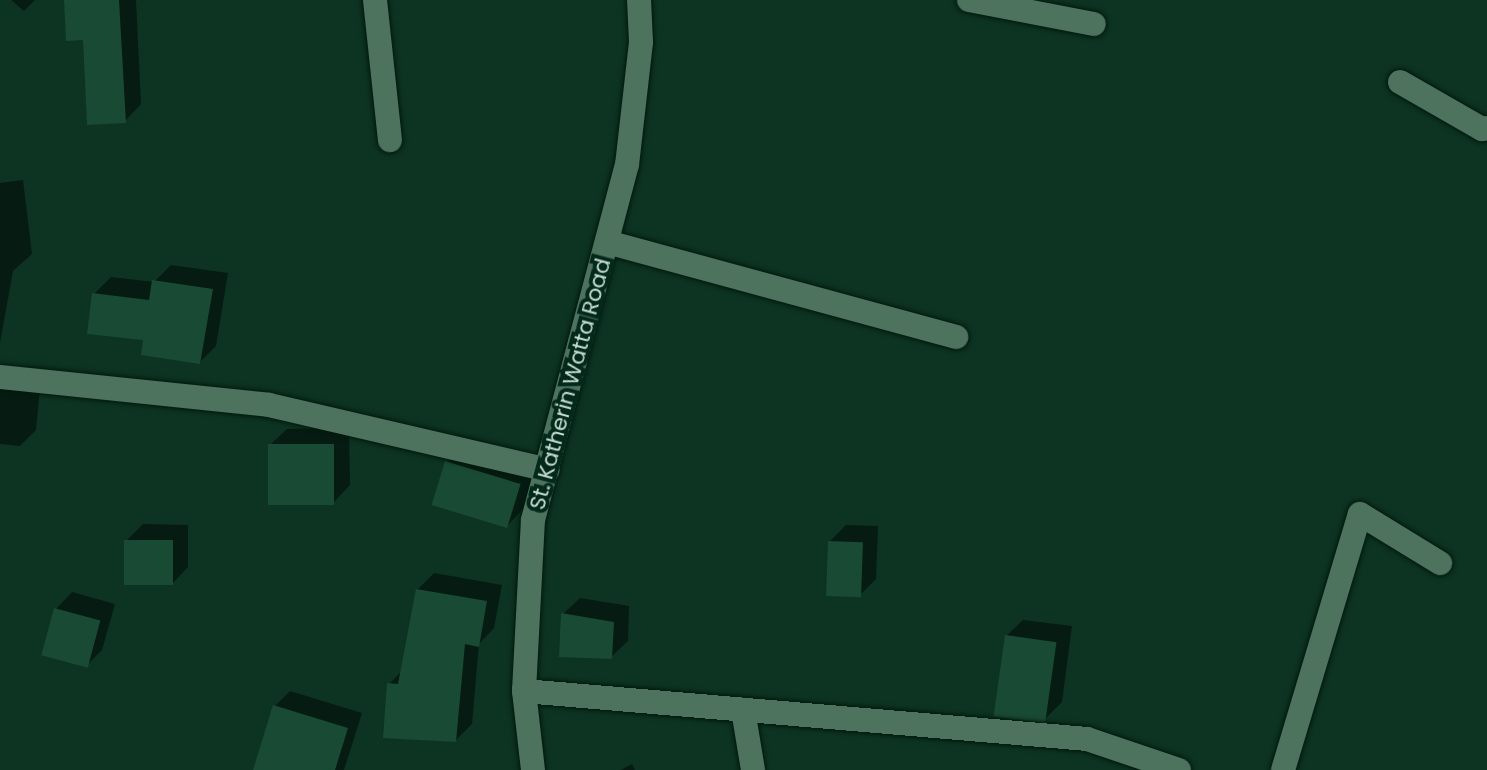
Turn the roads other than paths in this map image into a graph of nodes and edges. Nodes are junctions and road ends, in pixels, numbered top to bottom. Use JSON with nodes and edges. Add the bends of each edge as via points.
{"nodes":[{"id":1,"x":375,"y":0,"type":"edge"},
{"id":2,"x":639,"y":0,"type":"edge"},
{"id":3,"x":969,"y":0,"type":"edge"},
{"id":4,"x":1094,"y":24,"type":"dead end"},
{"id":5,"x":1400,"y":82,"type":"dead end"},
{"id":6,"x":1487,"y":128,"type":"edge"},
{"id":7,"x":390,"y":140,"type":"dead end"},
{"id":8,"x":607,"y":242,"type":"junction"},
{"id":9,"x":956,"y":337,"type":"dead end"},
{"id":10,"x":0,"y":377,"type":"edge"},
{"id":11,"x":548,"y":470,"type":"junction"},
{"id":12,"x":1440,"y":563,"type":"dead end"},
{"id":13,"x":524,"y":691,"type":"junction"},
{"id":14,"x":743,"y":710,"type":"junction"},
{"id":15,"x":533,"y":770,"type":"edge"},
{"id":16,"x":753,"y":770,"type":"edge"},
{"id":17,"x":1179,"y":770,"type":"edge"},
{"id":18,"x":1283,"y":770,"type":"edge"}],
"edges":[{"from":1,"to":7,"type":"street"},
{"from":2,"to":8,"type":"street","name":"St. Katherin Watta Road","via":[[641,42],[627,165]]},
{"from":3,"to":4,"type":"street"},
{"from":5,"to":6,"type":"street"},
{"from":8,"to":9,"type":"street"},
{"from":8,"to":11,"type":"street","name":"St. Katherin Watta Road"},
{"from":10,"to":11,"type":"street","via":[[269,405]]},
{"from":11,"to":13,"type":"street","name":"St. Katherin Watta Road","via":[[533,520]]},
{"from":12,"to":18,"type":"street","via":[[1360,514]]},
{"from":13,"to":14,"type":"street"},
{"from":13,"to":15,"type":"street","name":"St. Katherin Watta Road"},
{"from":14,"to":16,"type":"street"},
{"from":14,"to":17,"type":"street","via":[[1087,739]]}]}
